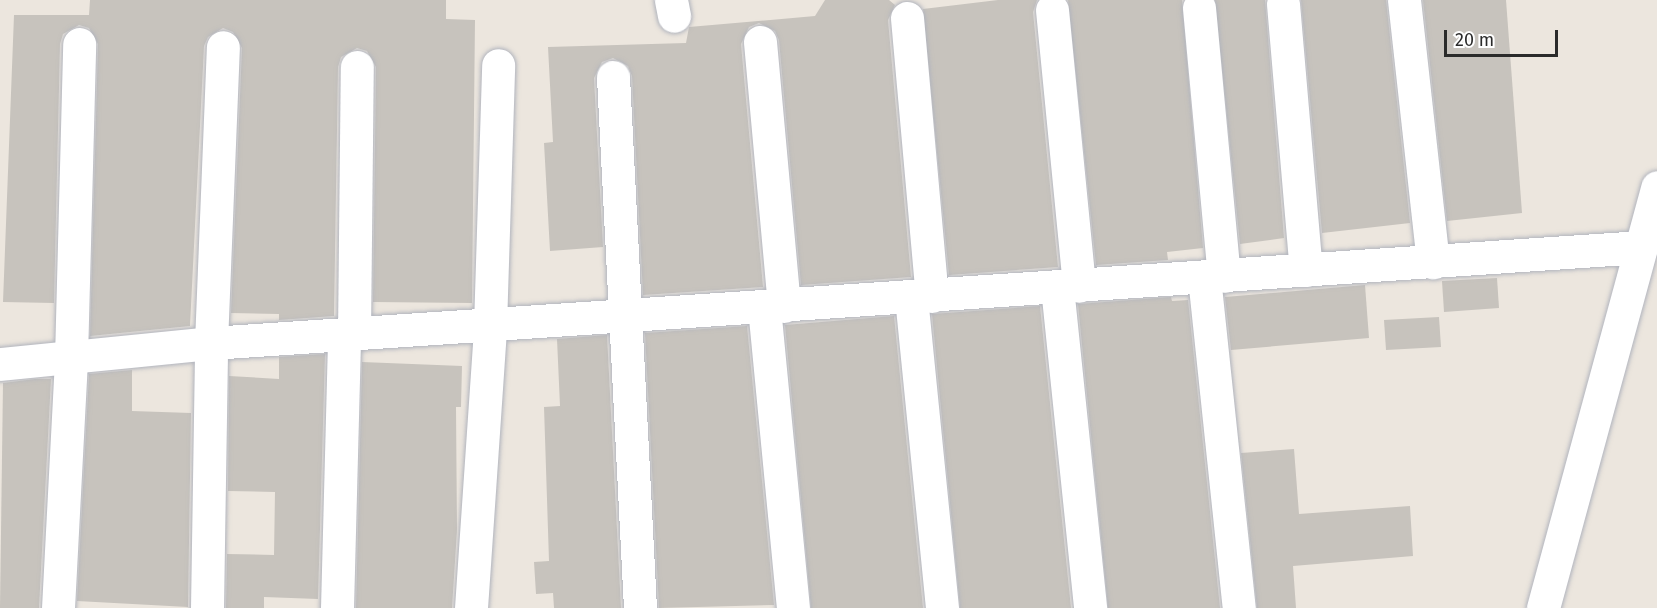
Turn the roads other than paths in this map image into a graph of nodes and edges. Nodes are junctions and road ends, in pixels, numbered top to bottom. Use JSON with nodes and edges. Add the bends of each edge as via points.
{"nodes":[{"id":1,"x":1404,"y":0,"type":"edge"},
{"id":2,"x":1283,"y":4,"type":"dead end"},
{"id":3,"x":1199,"y":8,"type":"dead end"},
{"id":4,"x":1052,"y":10,"type":"dead end"},
{"id":5,"x":907,"y":18,"type":"dead end"},
{"id":6,"x":760,"y":42,"type":"dead end"},
{"id":7,"x":79,"y":44,"type":"dead end"},
{"id":8,"x":222,"y":47,"type":"dead end"},
{"id":9,"x":498,"y":65,"type":"dead end"},
{"id":10,"x":357,"y":67,"type":"dead end"},
{"id":11,"x":614,"y":76,"type":"dead end"},
{"id":12,"x":1657,"y":187,"type":"edge"},
{"id":13,"x":1641,"y":247,"type":"junction"},
{"id":14,"x":1432,"y":262,"type":"junction"},
{"id":15,"x":1306,"y":270,"type":"junction"},
{"id":16,"x":1214,"y":276,"type":"junction"},
{"id":17,"x":1068,"y":286,"type":"junction"},
{"id":18,"x":921,"y":297,"type":"junction"},
{"id":19,"x":774,"y":307,"type":"junction"},
{"id":20,"x":627,"y":316,"type":"junction"},
{"id":21,"x":490,"y":326,"type":"junction"},
{"id":22,"x":349,"y":335,"type":"junction"},
{"id":23,"x":211,"y":343,"type":"junction"},
{"id":24,"x":72,"y":357,"type":"junction"},
{"id":25,"x":0,"y":364,"type":"edge"},
{"id":26,"x":58,"y":608,"type":"edge"},
{"id":27,"x":207,"y":608,"type":"edge"},
{"id":28,"x":337,"y":608,"type":"edge"},
{"id":29,"x":471,"y":608,"type":"edge"},
{"id":30,"x":640,"y":608,"type":"edge"},
{"id":31,"x":793,"y":608,"type":"edge"},
{"id":32,"x":942,"y":608,"type":"edge"},
{"id":33,"x":1090,"y":608,"type":"edge"},
{"id":34,"x":1239,"y":608,"type":"edge"},
{"id":35,"x":1543,"y":608,"type":"edge"}],
"edges":[{"from":1,"to":14,"type":"street"},
{"from":2,"to":15,"type":"street"},
{"from":3,"to":16,"type":"street"},
{"from":4,"to":17,"type":"street"},
{"from":5,"to":18,"type":"street"},
{"from":6,"to":19,"type":"street"},
{"from":7,"to":24,"type":"street"},
{"from":8,"to":23,"type":"street"},
{"from":9,"to":21,"type":"street"},
{"from":10,"to":22,"type":"street"},
{"from":11,"to":20,"type":"street"},
{"from":12,"to":13,"type":"street"},
{"from":13,"to":14,"type":"street"},
{"from":13,"to":35,"type":"street"},
{"from":14,"to":15,"type":"street"},
{"from":15,"to":16,"type":"street"},
{"from":16,"to":17,"type":"street"},
{"from":16,"to":34,"type":"street"},
{"from":17,"to":18,"type":"street"},
{"from":17,"to":33,"type":"street"},
{"from":18,"to":19,"type":"street"},
{"from":18,"to":32,"type":"street"},
{"from":19,"to":20,"type":"street"},
{"from":19,"to":31,"type":"street"},
{"from":20,"to":21,"type":"street"},
{"from":20,"to":30,"type":"street"},
{"from":21,"to":22,"type":"street"},
{"from":21,"to":29,"type":"street"},
{"from":22,"to":23,"type":"street"},
{"from":22,"to":28,"type":"street"},
{"from":23,"to":24,"type":"street"},
{"from":23,"to":27,"type":"street"},
{"from":24,"to":25,"type":"street"},
{"from":24,"to":26,"type":"street"}]}
